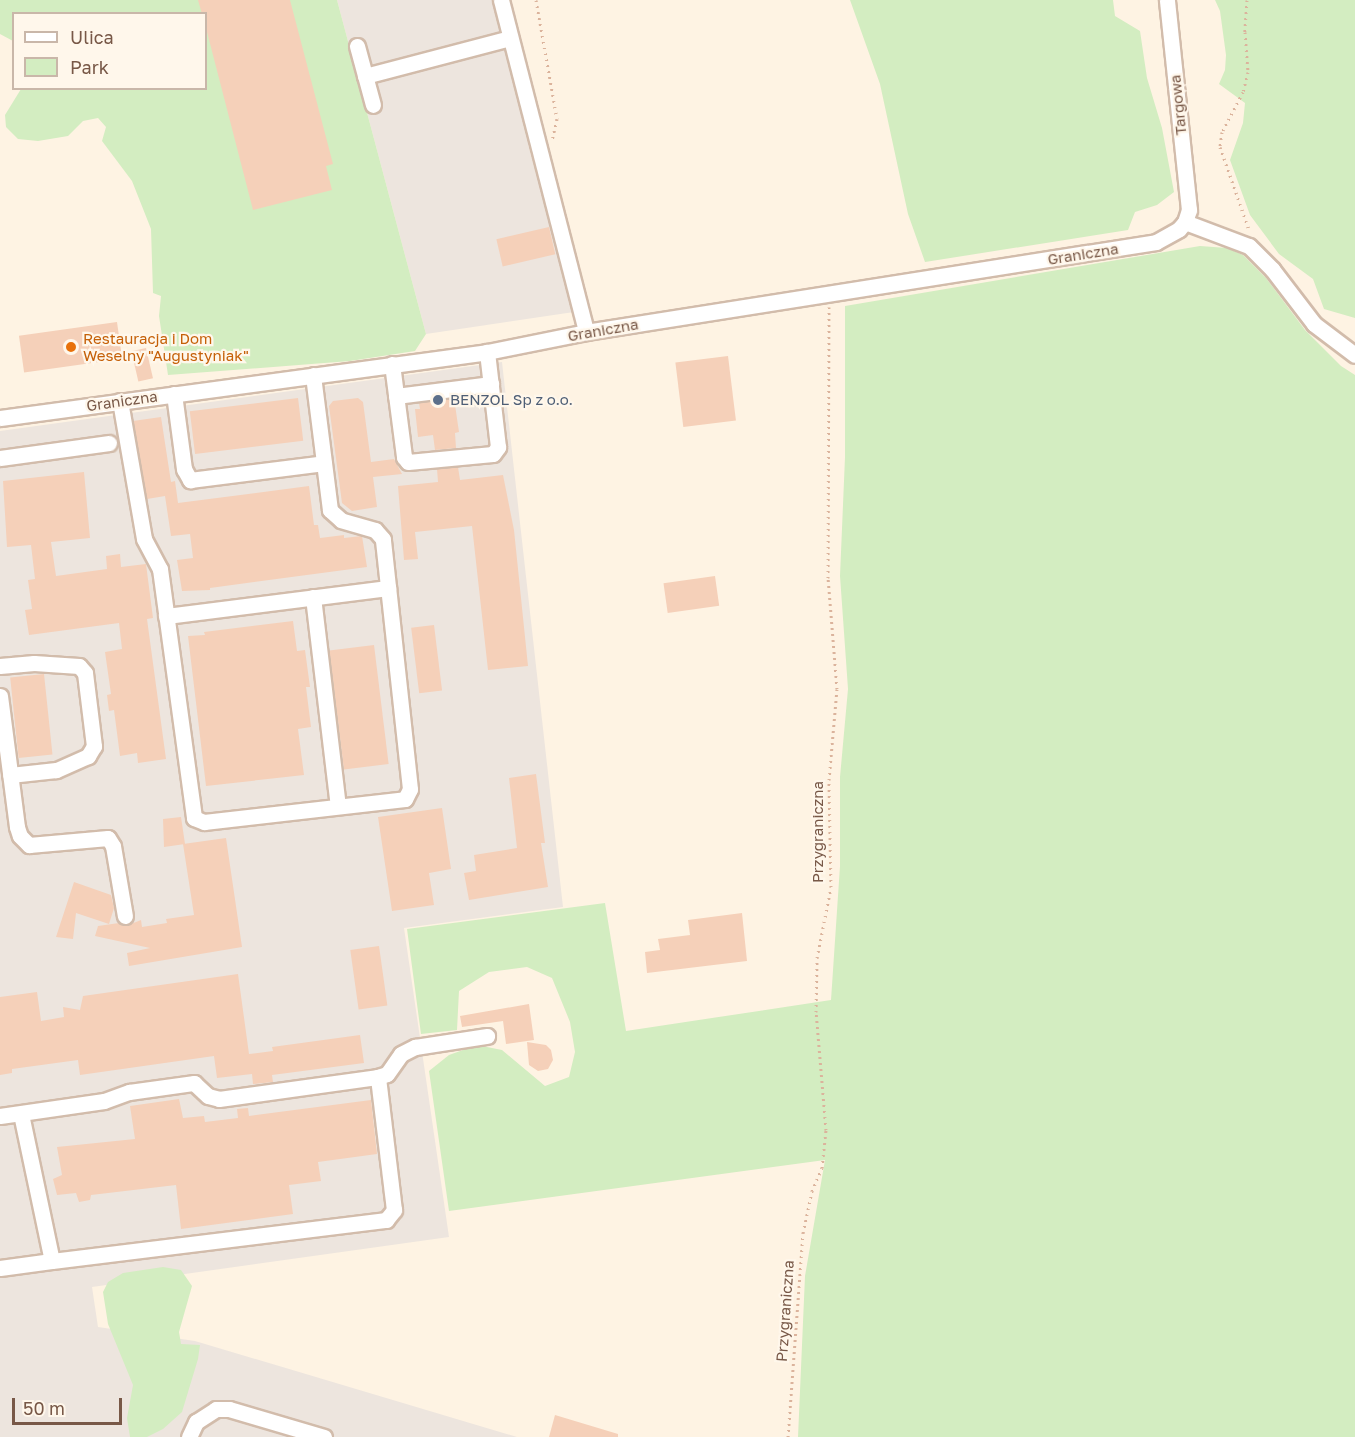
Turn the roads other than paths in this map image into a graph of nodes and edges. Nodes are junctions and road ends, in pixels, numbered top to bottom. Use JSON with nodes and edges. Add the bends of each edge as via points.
{"nodes":[{"id":1,"x":501,"y":0,"type":"edge"},
{"id":2,"x":1167,"y":0,"type":"edge"},
{"id":3,"x":510,"y":38,"type":"junction"},
{"id":4,"x":357,"y":46,"type":"dead end"},
{"id":5,"x":365,"y":76,"type":"junction"},
{"id":6,"x":373,"y":105,"type":"dead end"},
{"id":7,"x":1187,"y":216,"type":"junction"},
{"id":8,"x":586,"y":332,"type":"junction"},
{"id":9,"x":488,"y":352,"type":"junction"},
{"id":10,"x":1355,"y":355,"type":"edge"},
{"id":11,"x":392,"y":364,"type":"junction"},
{"id":12,"x":313,"y":375,"type":"junction"},
{"id":13,"x":491,"y":384,"type":"junction"},
{"id":14,"x":174,"y":394,"type":"junction"},
{"id":15,"x":396,"y":396,"type":"junction"},
{"id":16,"x":120,"y":401,"type":"junction"},
{"id":17,"x":0,"y":418,"type":"edge"},
{"id":18,"x":109,"y":442,"type":"dead end"},
{"id":19,"x":0,"y":458,"type":"edge"},
{"id":20,"x":324,"y":463,"type":"junction"},
{"id":21,"x":388,"y":588,"type":"junction"},
{"id":22,"x":313,"y":597,"type":"junction"},
{"id":23,"x":166,"y":616,"type":"junction"},
{"id":24,"x":0,"y":666,"type":"edge"},
{"id":25,"x":0,"y":696,"type":"edge"},
{"id":26,"x":10,"y":775,"type":"junction"},
{"id":27,"x":338,"y":806,"type":"junction"},
{"id":28,"x":125,"y":916,"type":"dead end"},
{"id":29,"x":487,"y":1035,"type":"dead end"},
{"id":30,"x":378,"y":1077,"type":"junction"},
{"id":31,"x":21,"y":1114,"type":"junction"},
{"id":32,"x":0,"y":1116,"type":"edge"},
{"id":33,"x":52,"y":1261,"type":"junction"},
{"id":34,"x":0,"y":1268,"type":"edge"},
{"id":35,"x":189,"y":1437,"type":"edge"},
{"id":36,"x":324,"y":1437,"type":"edge"}],
"edges":[{"from":1,"to":3,"type":"street"},
{"from":2,"to":7,"type":"street","name":"Targowa"},
{"from":3,"to":5,"type":"street"},
{"from":3,"to":8,"type":"street"},
{"from":4,"to":5,"type":"street"},
{"from":5,"to":6,"type":"street"},
{"from":7,"to":8,"type":"street","name":"Graniczna","via":[[1170,236],[1156,242]]},
{"from":7,"to":10,"type":"street","via":[[1249,246],[1314,324]]},
{"from":8,"to":9,"type":"street","name":"Graniczna"},
{"from":9,"to":11,"type":"street","name":"Graniczna"},
{"from":9,"to":13,"type":"street"},
{"from":11,"to":12,"type":"street","name":"Graniczna"},
{"from":11,"to":15,"type":"street"},
{"from":12,"to":14,"type":"street","name":"Graniczna"},
{"from":12,"to":20,"type":"street"},
{"from":13,"to":15,"type":"street"},
{"from":13,"to":15,"type":"street","via":[[498,447],[493,454],[408,462],[404,457]]},
{"from":14,"to":16,"type":"street","name":"Graniczna"},
{"from":14,"to":20,"type":"street","via":[[184,469],[190,480]]},
{"from":16,"to":17,"type":"street","name":"Graniczna"},
{"from":16,"to":23,"type":"street","via":[[144,539],[160,568]]},
{"from":18,"to":19,"type":"street"},
{"from":20,"to":21,"type":"street","via":[[330,510],[342,520],[372,528],[383,539]]},
{"from":21,"to":22,"type":"street"},
{"from":21,"to":27,"type":"street","via":[[409,795],[405,799]]},
{"from":22,"to":23,"type":"street"},
{"from":22,"to":27,"type":"street"},
{"from":23,"to":27,"type":"street","via":[[194,818],[204,822]]},
{"from":24,"to":26,"type":"street","via":[[79,666],[85,673],[94,746],[88,756],[56,770]]},
{"from":25,"to":26,"type":"street"},
{"from":26,"to":28,"type":"street","via":[[17,827],[30,845],[103,837],[111,841]]},
{"from":29,"to":30,"type":"street","via":[[415,1047],[401,1054],[387,1074]]},
{"from":30,"to":31,"type":"street","via":[[219,1100],[194,1083]]},
{"from":30,"to":33,"type":"street","via":[[394,1210],[386,1220]]},
{"from":31,"to":32,"type":"street"},
{"from":31,"to":33,"type":"street"},
{"from":33,"to":34,"type":"street"},
{"from":35,"to":36,"type":"street","via":[[196,1422],[216,1408]]}]}
